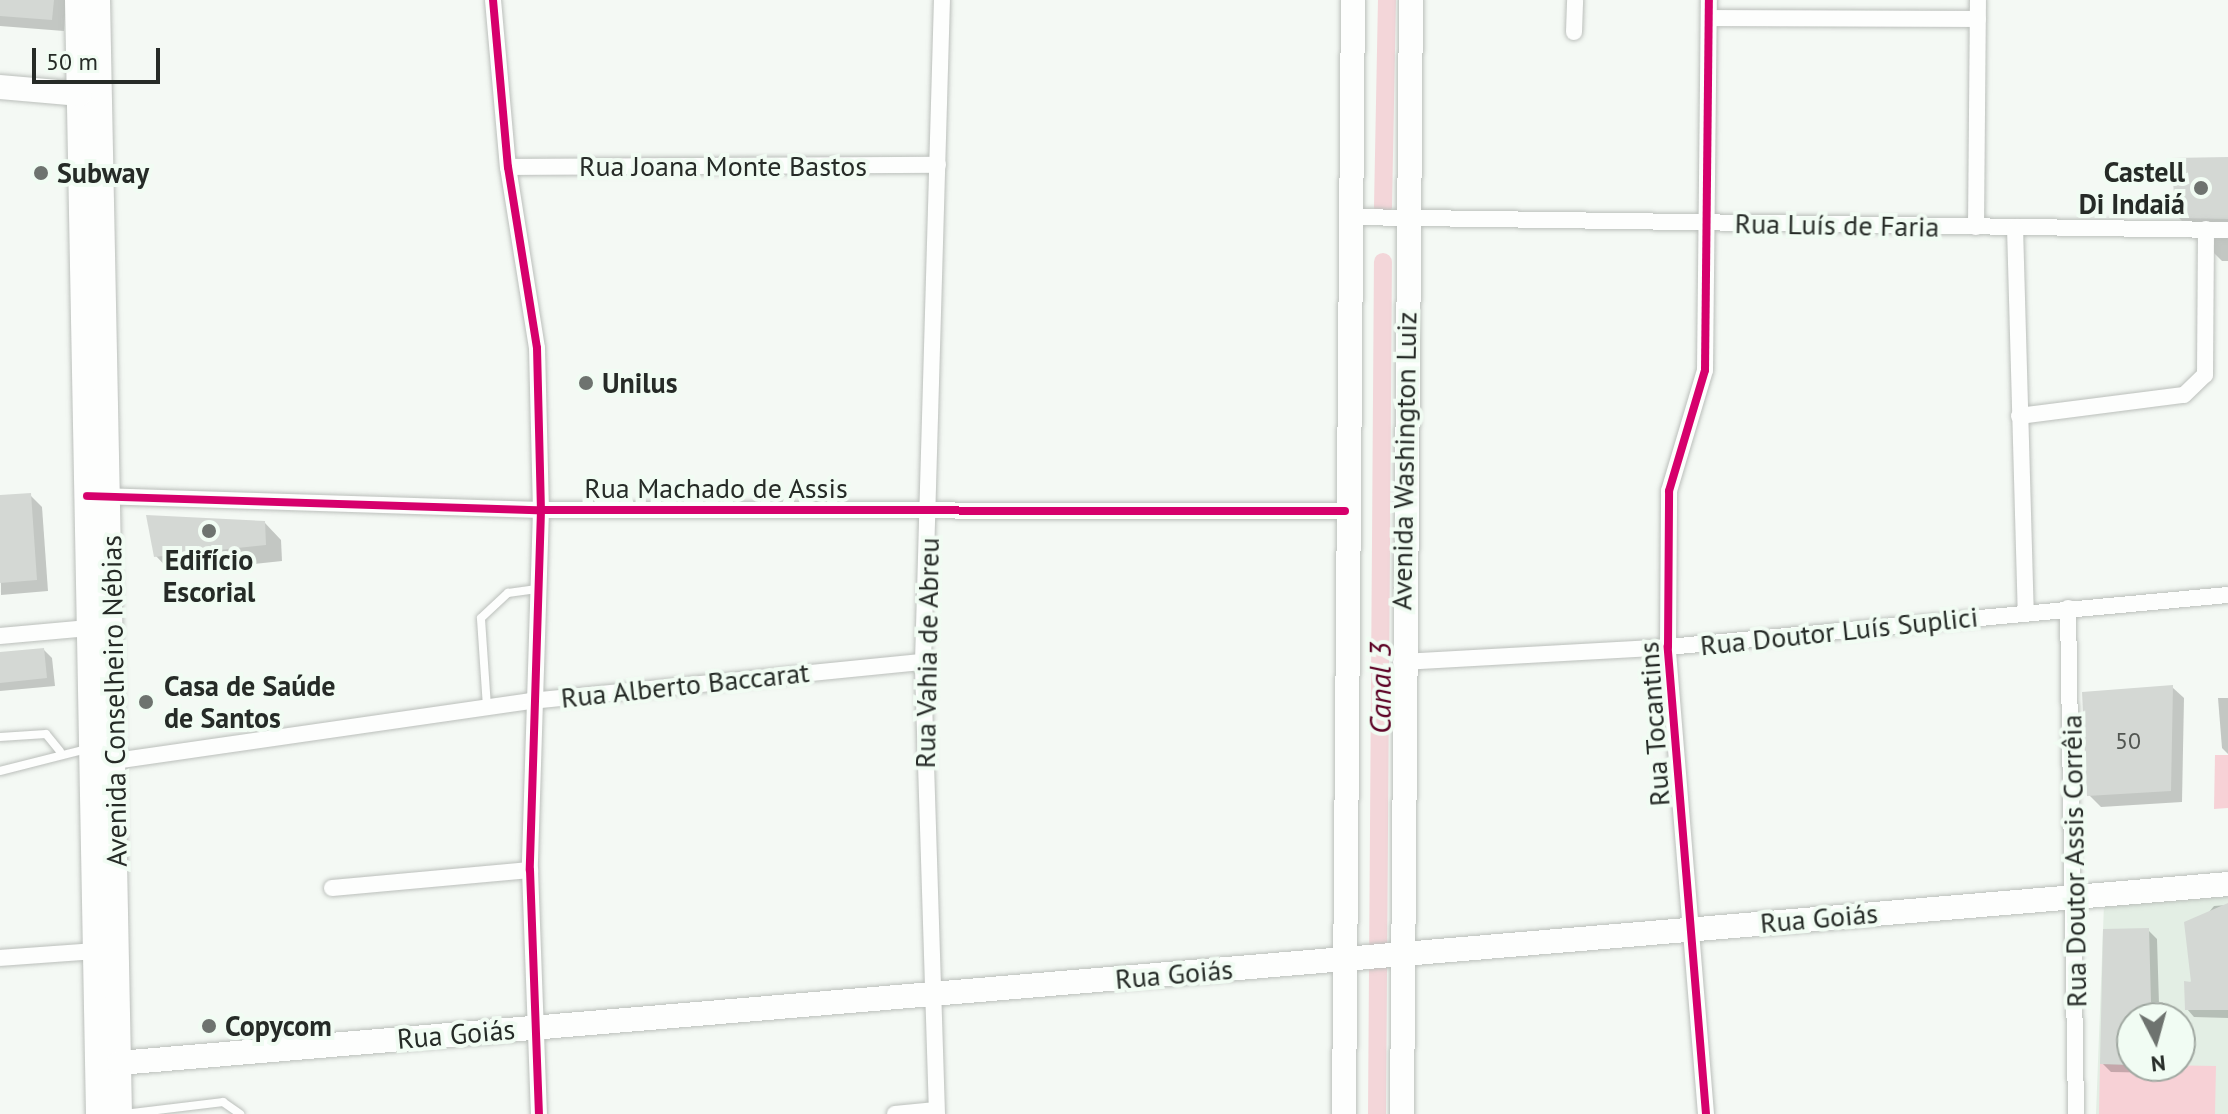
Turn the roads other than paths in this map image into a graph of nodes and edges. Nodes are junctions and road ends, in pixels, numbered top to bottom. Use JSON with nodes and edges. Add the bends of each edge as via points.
{"nodes":[{"id":1,"x":77,"y":0,"type":"edge"},
{"id":2,"x":98,"y":0,"type":"edge"},
{"id":3,"x":493,"y":0,"type":"edge"},
{"id":4,"x":942,"y":0,"type":"edge"},
{"id":5,"x":1353,"y":0,"type":"edge"},
{"id":6,"x":1411,"y":0,"type":"edge"},
{"id":7,"x":1575,"y":0,"type":"edge"},
{"id":8,"x":1709,"y":0,"type":"edge"},
{"id":9,"x":1978,"y":0,"type":"edge"},
{"id":10,"x":1709,"y":18,"type":"junction"},
{"id":11,"x":1978,"y":19,"type":"junction"},
{"id":12,"x":1574,"y":32,"type":"dead end"},
{"id":13,"x":0,"y":87,"type":"edge"},
{"id":14,"x":80,"y":94,"type":"junction"},
{"id":15,"x":100,"y":143,"type":"junction"},
{"id":16,"x":938,"y":165,"type":"junction"},
{"id":17,"x":508,"y":167,"type":"junction"},
{"id":18,"x":1408,"y":216,"type":"junction"},
{"id":19,"x":1349,"y":217,"type":"junction"},
{"id":20,"x":1706,"y":223,"type":"junction"},
{"id":21,"x":1976,"y":227,"type":"junction"},
{"id":22,"x":2015,"y":227,"type":"junction"},
{"id":23,"x":2206,"y":229,"type":"junction"},
{"id":24,"x":2228,"y":230,"type":"edge"},
{"id":25,"x":2019,"y":416,"type":"junction"},
{"id":26,"x":99,"y":496,"type":"junction"},
{"id":27,"x":541,"y":510,"type":"junction"},
{"id":28,"x":930,"y":510,"type":"junction"},
{"id":29,"x":1345,"y":511,"type":"junction"},
{"id":30,"x":537,"y":589,"type":"junction"},
{"id":31,"x":2228,"y":595,"type":"edge"},
{"id":32,"x":2068,"y":608,"type":"junction"},
{"id":33,"x":2026,"y":612,"type":"junction"},
{"id":34,"x":89,"y":628,"type":"junction"},
{"id":35,"x":0,"y":636,"type":"edge"},
{"id":36,"x":1668,"y":647,"type":"junction"},
{"id":37,"x":923,"y":662,"type":"junction"},
{"id":38,"x":1401,"y":662,"type":"junction"},
{"id":39,"x":531,"y":701,"type":"junction"},
{"id":40,"x":487,"y":707,"type":"junction"},
{"id":41,"x":0,"y":737,"type":"edge"},
{"id":42,"x":91,"y":748,"type":"junction"},
{"id":43,"x":60,"y":751,"type":"junction"},
{"id":44,"x":115,"y":761,"type":"junction"},
{"id":45,"x":0,"y":771,"type":"edge"},
{"id":46,"x":530,"y":870,"type":"junction"},
{"id":47,"x":2228,"y":884,"type":"edge"},
{"id":48,"x":332,"y":888,"type":"dead end"},
{"id":49,"x":2078,"y":895,"type":"junction"},
{"id":50,"x":1692,"y":930,"type":"junction"},
{"id":51,"x":95,"y":951,"type":"junction"},
{"id":52,"x":1394,"y":951,"type":"junction"},
{"id":53,"x":1352,"y":957,"type":"junction"},
{"id":54,"x":0,"y":958,"type":"edge"},
{"id":55,"x":928,"y":997,"type":"junction"},
{"id":56,"x":538,"y":1026,"type":"junction"},
{"id":57,"x":119,"y":1063,"type":"junction"},
{"id":58,"x":936,"y":1112,"type":"edge"},
{"id":59,"x":98,"y":1114,"type":"edge"},
{"id":60,"x":122,"y":1114,"type":"edge"},
{"id":61,"x":240,"y":1114,"type":"edge"},
{"id":62,"x":539,"y":1114,"type":"edge"},
{"id":63,"x":895,"y":1114,"type":"edge"},
{"id":64,"x":1344,"y":1114,"type":"edge"},
{"id":65,"x":1402,"y":1114,"type":"edge"},
{"id":66,"x":1706,"y":1114,"type":"edge"},
{"id":67,"x":2076,"y":1114,"type":"edge"}],
"edges":[{"from":1,"to":14,"type":"main road","name":"Avenida Conselheiro Nébias"},
{"from":2,"to":15,"type":"main road","name":"Avenida Conselheiro Nébias"},
{"from":3,"to":17,"type":"street"},
{"from":4,"to":16,"type":"street","name":"Rua Vahia de Abreu"},
{"from":5,"to":19,"type":"main road","name":"Avenida Washington Luiz"},
{"from":6,"to":18,"type":"main road","name":"Avenida Washington Luiz"},
{"from":7,"to":12,"type":"street"},
{"from":8,"to":10,"type":"street","name":"Rua Tocantins"},
{"from":9,"to":11,"type":"street"},
{"from":10,"to":11,"type":"street"},
{"from":10,"to":20,"type":"street","name":"Rua Tocantins"},
{"from":11,"to":21,"type":"street"},
{"from":13,"to":14,"type":"main road"},
{"from":14,"to":15,"type":"main road","via":[[90,102],[90,137]]},
{"from":14,"to":26,"type":"main road","name":"Avenida Conselheiro Nébias"},
{"from":15,"to":26,"type":"main road","name":"Avenida Conselheiro Nébias"},
{"from":16,"to":17,"type":"street","name":"Rua Joana Monte Bastos"},
{"from":16,"to":28,"type":"street","name":"Rua Vahia de Abreu"},
{"from":17,"to":27,"type":"street","via":[[537,348]]},
{"from":18,"to":19,"type":"street","name":"Rua Luís de Faria"},
{"from":18,"to":20,"type":"street","name":"Rua Luís de Faria"},
{"from":18,"to":38,"type":"main road","name":"Avenida Washington Luiz"},
{"from":19,"to":29,"type":"main road","name":"Avenida Washington Luiz"},
{"from":20,"to":21,"type":"street","name":"Rua Luís de Faria"},
{"from":20,"to":36,"type":"street","name":"Rua Tocantins","via":[[1705,370],[1669,491]]},
{"from":21,"to":22,"type":"street","name":"Rua Luís de Faria"},
{"from":22,"to":23,"type":"street","name":"Rua Luís de Faria"},
{"from":22,"to":25,"type":"street"},
{"from":23,"to":24,"type":"street","name":"Rua Luís de Faria"},
{"from":23,"to":25,"type":"street","via":[[2205,375],[2184,395]]},
{"from":25,"to":33,"type":"street"},
{"from":26,"to":27,"type":"street","name":"Rua Machado de Assis"},
{"from":26,"to":34,"type":"main road","name":"Avenida Conselheiro Nébias"},
{"from":26,"to":44,"type":"main road","name":"Avenida Conselheiro Nébias"},
{"from":27,"to":28,"type":"street","name":"Rua Machado de Assis"},
{"from":27,"to":30,"type":"street"},
{"from":28,"to":29,"type":"street","name":"Rua Machado de Assis"},
{"from":28,"to":37,"type":"street","name":"Rua Vahia de Abreu"},
{"from":29,"to":53,"type":"main road","name":"Avenida Washington Luiz"},
{"from":30,"to":39,"type":"street"},
{"from":30,"to":40,"type":"lane","via":[[508,593],[481,618]]},
{"from":31,"to":32,"type":"street","name":"Rua Doutor Luís Suplici"},
{"from":32,"to":33,"type":"street","name":"Rua Doutor Luís Suplici"},
{"from":32,"to":49,"type":"street","name":"Rua Doutor Assis Corrêia"},
{"from":33,"to":36,"type":"street","name":"Rua Doutor Luís Suplici"},
{"from":34,"to":35,"type":"street"},
{"from":34,"to":42,"type":"main road","name":"Avenida Conselheiro Nébias"},
{"from":36,"to":38,"type":"street","name":"Rua Doutor Luís Suplici"},
{"from":36,"to":50,"type":"street","name":"Rua Tocantins"},
{"from":37,"to":39,"type":"street","name":"Rua Alberto Baccarat"},
{"from":37,"to":55,"type":"street","name":"Rua Vahia de Abreu"},
{"from":38,"to":52,"type":"main road","name":"Avenida Washington Luiz"},
{"from":39,"to":40,"type":"street","name":"Rua Alberto Baccarat"},
{"from":39,"to":46,"type":"street"},
{"from":40,"to":44,"type":"street","name":"Rua Alberto Baccarat"},
{"from":41,"to":43,"type":"lane","via":[[46,734]]},
{"from":42,"to":43,"type":"lane"},
{"from":42,"to":51,"type":"main road","name":"Avenida Conselheiro Nébias"},
{"from":43,"to":45,"type":"lane","via":[[49,762]]},
{"from":44,"to":57,"type":"main road","name":"Avenida Conselheiro Nébias"},
{"from":46,"to":48,"type":"street"},
{"from":46,"to":56,"type":"street"},
{"from":47,"to":49,"type":"main road","name":"Rua Goiás"},
{"from":49,"to":50,"type":"main road","name":"Rua Goiás"},
{"from":49,"to":67,"type":"street","name":"Rua Doutor Assis Corrêia"},
{"from":50,"to":52,"type":"main road","name":"Rua Goiás"},
{"from":50,"to":66,"type":"street","name":"Rua Tocantins"},
{"from":51,"to":54,"type":"street"},
{"from":51,"to":59,"type":"main road","name":"Avenida Conselheiro Nébias"},
{"from":52,"to":53,"type":"main road","name":"Rua Goiás"},
{"from":52,"to":65,"type":"main road","name":"Avenida Washington Luiz"},
{"from":53,"to":55,"type":"main road","name":"Rua Goiás"},
{"from":53,"to":64,"type":"main road","name":"Avenida Washington Luiz"},
{"from":55,"to":56,"type":"main road","name":"Rua Goiás"},
{"from":55,"to":58,"type":"street","name":"Rua Vahia de Abreu"},
{"from":56,"to":57,"type":"main road","name":"Rua Goiás"},
{"from":56,"to":62,"type":"street"},
{"from":57,"to":60,"type":"main road","name":"Avenida Conselheiro Nébias"},
{"from":58,"to":63,"type":"street"},
{"from":60,"to":61,"type":"lane","via":[[223,1102]]}]}
